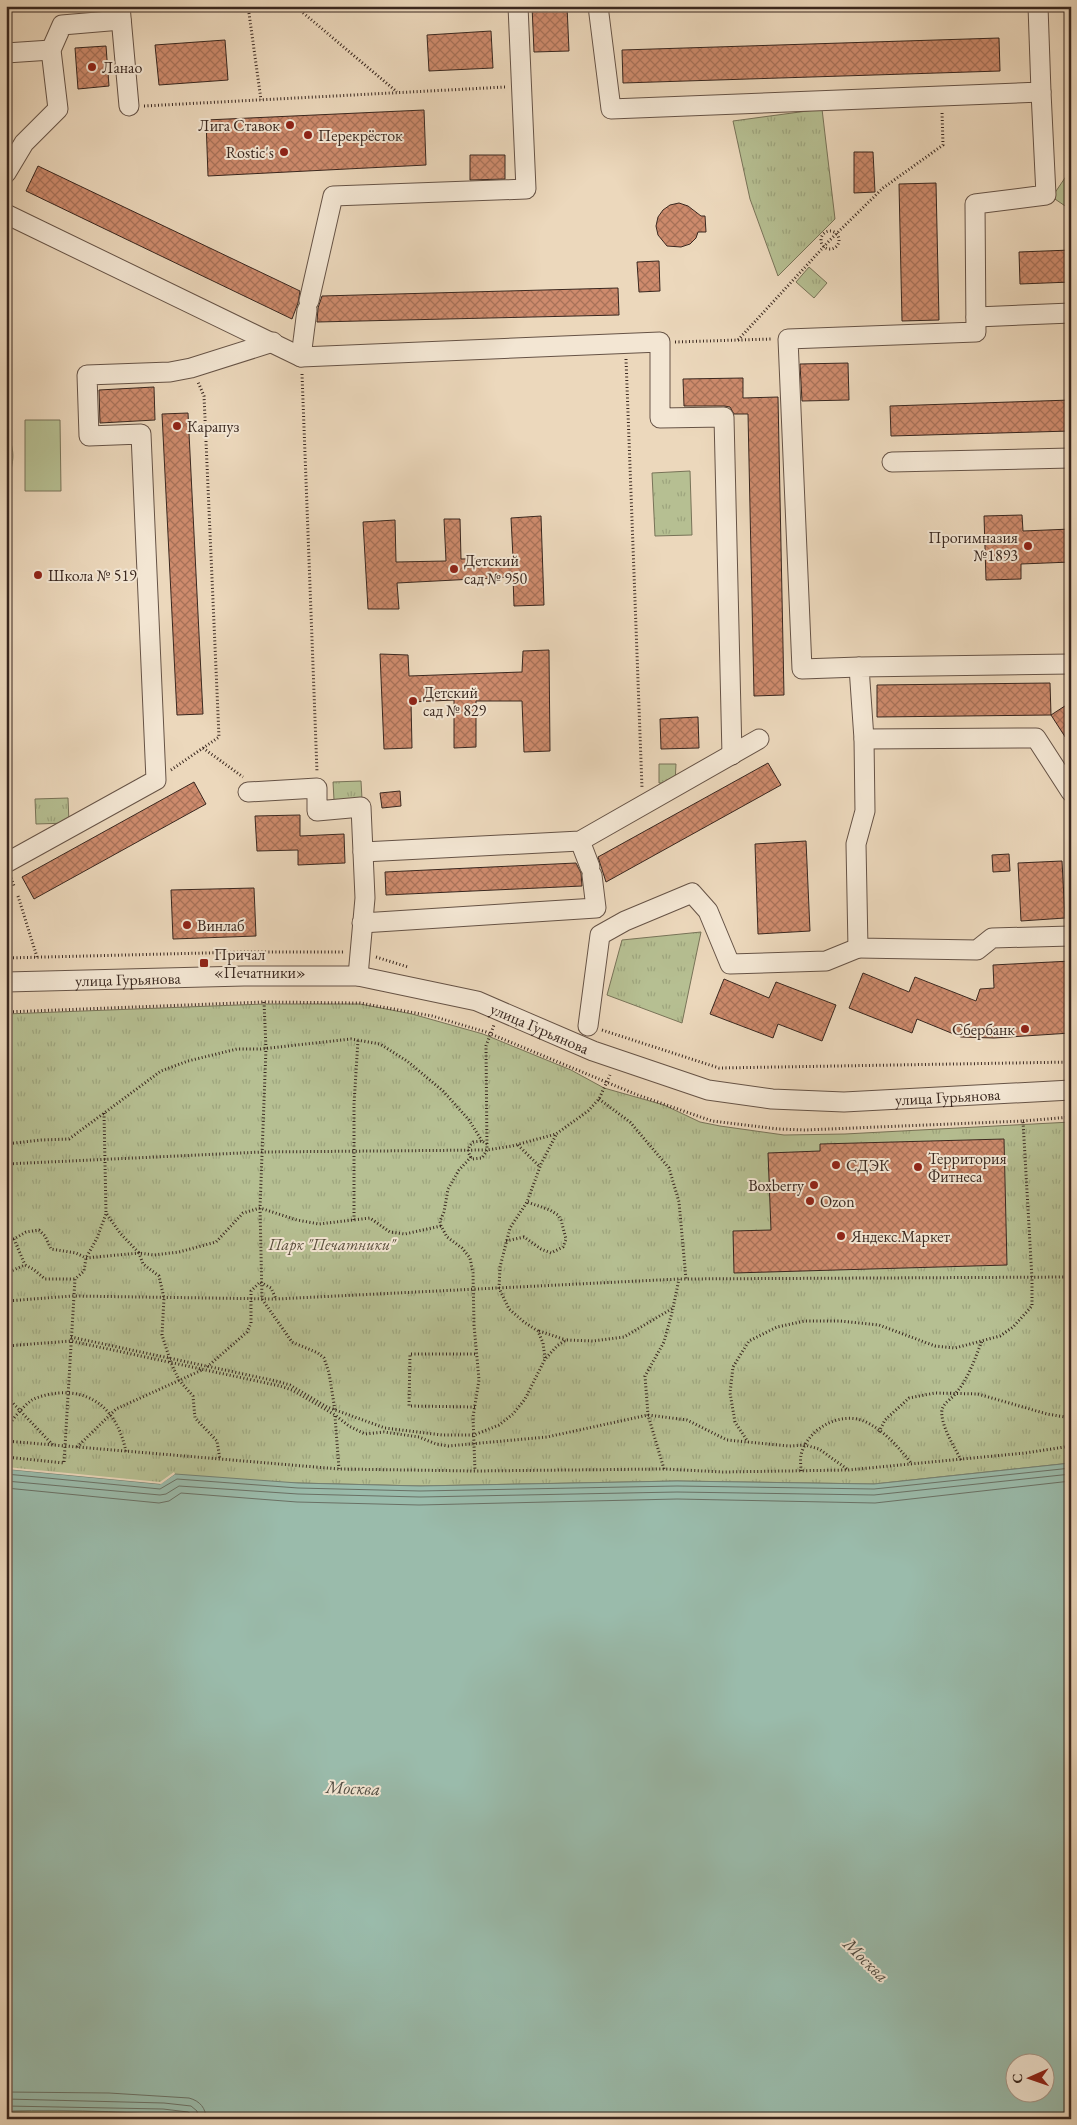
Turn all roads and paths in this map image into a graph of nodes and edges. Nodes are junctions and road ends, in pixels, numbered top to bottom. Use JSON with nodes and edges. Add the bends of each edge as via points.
{"nodes":[{"id":1,"x":248,"y":6,"type":"edge"},
{"id":2,"x":296,"y":6,"type":"edge"},
{"id":3,"x":518,"y":6,"type":"edge"},
{"id":4,"x":598,"y":6,"type":"edge"},
{"id":5,"x":1038,"y":6,"type":"edge"},
{"id":6,"x":121,"y":13,"type":"edge"},
{"id":7,"x":52,"y":50,"type":"junction"},
{"id":8,"x":6,"y":53,"type":"edge"},
{"id":9,"x":522,"y":86,"type":"junction"},
{"id":10,"x":1041,"y":92,"type":"junction"},
{"id":11,"x":397,"y":93,"type":"junction"},
{"id":12,"x":942,"y":96,"type":"junction"},
{"id":13,"x":261,"y":100,"type":"junction"},
{"id":14,"x":129,"y":106,"type":"joint"},
{"id":15,"x":6,"y":173,"type":"edge"},
{"id":16,"x":6,"y":214,"type":"edge"},
{"id":17,"x":836,"y":234,"type":"junction"},
{"id":18,"x":824,"y":246,"type":"junction"},
{"id":19,"x":1071,"y":313,"type":"edge"},
{"id":20,"x":976,"y":317,"type":"junction"},
{"id":21,"x":788,"y":339,"type":"junction"},
{"id":22,"x":738,"y":340,"type":"junction"},
{"id":23,"x":273,"y":342,"type":"junction"},
{"id":24,"x":660,"y":342,"type":"junction"},
{"id":25,"x":626,"y":344,"type":"junction"},
{"id":26,"x":301,"y":356,"type":"junction"},
{"id":27,"x":192,"y":368,"type":"junction"},
{"id":28,"x":1071,"y":458,"type":"edge"},
{"id":29,"x":892,"y":462,"type":"dead end"},
{"id":30,"x":1071,"y":664,"type":"edge"},
{"id":31,"x":860,"y":667,"type":"junction"},
{"id":32,"x":864,"y":739,"type":"junction"},
{"id":33,"x":758,"y":740,"type":"dead end"},
{"id":34,"x":203,"y":748,"type":"junction"},
{"id":35,"x":732,"y":755,"type":"junction"},
{"id":36,"x":156,"y":780,"type":"junction"},
{"id":37,"x":317,"y":788,"type":"junction"},
{"id":38,"x":256,"y":791,"type":"joint"},
{"id":39,"x":1071,"y":792,"type":"edge"},
{"id":40,"x":642,"y":806,"type":"junction"},
{"id":41,"x":580,"y":841,"type":"junction"},
{"id":42,"x":363,"y":852,"type":"junction"},
{"id":43,"x":6,"y":863,"type":"edge"},
{"id":44,"x":18,"y":896,"type":"dead end"},
{"id":45,"x":362,"y":923,"type":"junction"},
{"id":46,"x":1071,"y":936,"type":"edge"},
{"id":47,"x":858,"y":948,"type":"junction"},
{"id":48,"x":37,"y":957,"type":"dead end"},
{"id":49,"x":358,"y":976,"type":"junction"},
{"id":50,"x":6,"y":982,"type":"edge"},
{"id":51,"x":264,"y":1002,"type":"dead end"},
{"id":52,"x":244,"y":1003,"type":"dead end"},
{"id":53,"x":499,"y":1011,"type":"junction"},
{"id":54,"x":6,"y":1012,"type":"edge"},
{"id":55,"x":588,"y":1026,"type":"dead end"},
{"id":56,"x":358,"y":1040,"type":"junction"},
{"id":57,"x":266,"y":1048,"type":"junction"},
{"id":58,"x":604,"y":1088,"type":"dead end"},
{"id":59,"x":1071,"y":1090,"type":"edge"},
{"id":60,"x":599,"y":1099,"type":"junction"},
{"id":61,"x":104,"y":1112,"type":"junction"},
{"id":62,"x":1071,"y":1117,"type":"edge"},
{"id":63,"x":556,"y":1134,"type":"junction"},
{"id":64,"x":482,"y":1142,"type":"junction"},
{"id":65,"x":6,"y":1144,"type":"edge"},
{"id":66,"x":487,"y":1144,"type":"junction"},
{"id":67,"x":518,"y":1145,"type":"junction"},
{"id":68,"x":468,"y":1150,"type":"junction"},
{"id":69,"x":487,"y":1150,"type":"junction"},
{"id":70,"x":262,"y":1152,"type":"junction"},
{"id":71,"x":355,"y":1152,"type":"junction"},
{"id":72,"x":471,"y":1157,"type":"junction"},
{"id":73,"x":104,"y":1160,"type":"junction"},
{"id":74,"x":6,"y":1164,"type":"edge"},
{"id":75,"x":540,"y":1167,"type":"junction"},
{"id":76,"x":527,"y":1202,"type":"junction"},
{"id":77,"x":260,"y":1208,"type":"junction"},
{"id":78,"x":106,"y":1213,"type":"junction"},
{"id":79,"x":354,"y":1220,"type":"junction"},
{"id":80,"x":440,"y":1226,"type":"junction"},
{"id":81,"x":6,"y":1238,"type":"edge"},
{"id":82,"x":14,"y":1240,"type":"junction"},
{"id":83,"x":506,"y":1241,"type":"junction"},
{"id":84,"x":139,"y":1253,"type":"junction"},
{"id":85,"x":86,"y":1258,"type":"junction"},
{"id":86,"x":24,"y":1265,"type":"junction"},
{"id":87,"x":6,"y":1274,"type":"edge"},
{"id":88,"x":1071,"y":1277,"type":"edge"},
{"id":89,"x":75,"y":1279,"type":"junction"},
{"id":90,"x":679,"y":1279,"type":"junction"},
{"id":91,"x":1032,"y":1279,"type":"junction"},
{"id":92,"x":686,"y":1280,"type":"junction"},
{"id":93,"x":260,"y":1282,"type":"junction"},
{"id":94,"x":499,"y":1288,"type":"junction"},
{"id":95,"x":473,"y":1289,"type":"junction"},
{"id":96,"x":72,"y":1296,"type":"junction"},
{"id":97,"x":164,"y":1298,"type":"junction"},
{"id":98,"x":262,"y":1299,"type":"junction"},
{"id":99,"x":276,"y":1299,"type":"junction"},
{"id":100,"x":251,"y":1300,"type":"junction"},
{"id":101,"x":6,"y":1301,"type":"edge"},
{"id":102,"x":673,"y":1308,"type":"junction"},
{"id":103,"x":538,"y":1331,"type":"junction"},
{"id":104,"x":71,"y":1339,"type":"junction"},
{"id":105,"x":566,"y":1340,"type":"junction"},
{"id":106,"x":983,"y":1341,"type":"junction"},
{"id":107,"x":6,"y":1346,"type":"edge"},
{"id":108,"x":476,"y":1354,"type":"junction"},
{"id":109,"x":545,"y":1359,"type":"junction"},
{"id":110,"x":170,"y":1360,"type":"junction"},
{"id":111,"x":208,"y":1366,"type":"junction"},
{"id":112,"x":203,"y":1370,"type":"junction"},
{"id":113,"x":179,"y":1380,"type":"junction"},
{"id":114,"x":68,"y":1393,"type":"junction"},
{"id":115,"x":955,"y":1394,"type":"junction"},
{"id":116,"x":6,"y":1396,"type":"edge"},
{"id":117,"x":475,"y":1407,"type":"junction"},
{"id":118,"x":335,"y":1410,"type":"junction"},
{"id":119,"x":21,"y":1411,"type":"junction"},
{"id":120,"x":109,"y":1414,"type":"junction"},
{"id":121,"x":335,"y":1415,"type":"junction"},
{"id":122,"x":648,"y":1415,"type":"junction"},
{"id":123,"x":1071,"y":1418,"type":"edge"},
{"id":124,"x":6,"y":1429,"type":"edge"},
{"id":125,"x":879,"y":1432,"type":"junction"},
{"id":126,"x":474,"y":1435,"type":"junction"},
{"id":127,"x":6,"y":1441,"type":"edge"},
{"id":128,"x":474,"y":1442,"type":"junction"},
{"id":129,"x":748,"y":1442,"type":"junction"},
{"id":130,"x":53,"y":1445,"type":"junction"},
{"id":131,"x":805,"y":1445,"type":"junction"},
{"id":132,"x":66,"y":1446,"type":"junction"},
{"id":133,"x":1071,"y":1446,"type":"edge"},
{"id":134,"x":77,"y":1447,"type":"junction"},
{"id":135,"x":126,"y":1452,"type":"junction"},
{"id":136,"x":6,"y":1457,"type":"edge"},
{"id":137,"x":220,"y":1460,"type":"junction"},
{"id":138,"x":960,"y":1460,"type":"junction"},
{"id":139,"x":912,"y":1464,"type":"junction"},
{"id":140,"x":338,"y":1469,"type":"junction"},
{"id":141,"x":664,"y":1469,"type":"junction"},
{"id":142,"x":848,"y":1470,"type":"junction"},
{"id":143,"x":475,"y":1471,"type":"junction"},
{"id":144,"x":801,"y":1471,"type":"junction"},
{"id":145,"x":6,"y":2116,"type":"edge"},
{"id":146,"x":140,"y":2119,"type":"edge"}],
"edges":[{"from":1,"to":13,"type":"path"},
{"from":2,"to":11,"type":"path"},
{"from":3,"to":9,"type":"street"},
{"from":4,"to":12,"type":"street","via":[[611,108]]},
{"from":5,"to":10,"type":"street"},
{"from":6,"to":7,"type":"street","via":[[62,25]]},
{"from":6,"to":14,"type":"street"},
{"from":7,"to":8,"type":"street"},
{"from":7,"to":15,"type":"street","via":[[58,109],[24,143]]},
{"from":9,"to":11,"type":"path"},
{"from":9,"to":26,"type":"street","via":[[526,189],[333,196],[308,305]]},
{"from":10,"to":12,"type":"street"},
{"from":10,"to":20,"type":"street","via":[[1046,195],[975,204]]},
{"from":11,"to":13,"type":"path"},
{"from":12,"to":17,"type":"path","via":[[943,144],[883,188]]},
{"from":13,"to":14,"type":"path"},
{"from":16,"to":23,"type":"street"},
{"from":17,"to":18,"type":"path"},
{"from":17,"to":18,"type":"path","via":[[825,233],[821,241]]},
{"from":17,"to":18,"type":"path","via":[[839,238],[837,246],[832,249]]},
{"from":18,"to":22,"type":"path"},
{"from":19,"to":20,"type":"street"},
{"from":20,"to":21,"type":"street","via":[[976,332]]},
{"from":21,"to":22,"type":"path"},
{"from":21,"to":31,"type":"street","via":[[802,669]]},
{"from":22,"to":24,"type":"path"},
{"from":23,"to":26,"type":"street"},
{"from":23,"to":27,"type":"street"},
{"from":24,"to":25,"type":"street"},
{"from":24,"to":35,"type":"street","via":[[660,418],[724,417]]},
{"from":25,"to":26,"type":"street"},
{"from":25,"to":40,"type":"path"},
{"from":26,"to":37,"type":"path"},
{"from":27,"to":34,"type":"path","via":[[204,396],[219,737]]},
{"from":27,"to":36,"type":"street","via":[[170,372],[87,375],[89,436],[141,434]]},
{"from":28,"to":29,"type":"street"},
{"from":30,"to":31,"type":"street"},
{"from":31,"to":32,"type":"street"},
{"from":32,"to":39,"type":"street","via":[[1036,738]]},
{"from":32,"to":47,"type":"street","via":[[864,811],[856,844]]},
{"from":33,"to":35,"type":"street"},
{"from":34,"to":36,"type":"path"},
{"from":34,"to":38,"type":"path"},
{"from":35,"to":40,"type":"street"},
{"from":36,"to":43,"type":"street"},
{"from":37,"to":38,"type":"street"},
{"from":37,"to":42,"type":"street","via":[[317,811],[362,808]]},
{"from":40,"to":41,"type":"street"},
{"from":41,"to":42,"type":"street"},
{"from":41,"to":45,"type":"street","via":[[591,871],[596,908]]},
{"from":42,"to":45,"type":"street","via":[[365,898]]},
{"from":44,"to":48,"type":"path"},
{"from":45,"to":49,"type":"street"},
{"from":46,"to":47,"type":"street","via":[[992,938],[977,950]]},
{"from":47,"to":55,"type":"street","via":[[826,961],[730,964],[708,911],[692,893],[600,935]]},
{"from":49,"to":50,"type":"street","name":"улица Гурьянова"},
{"from":49,"to":53,"type":"street","name":"улица Гурьянова","via":[[476,1001]]},
{"from":51,"to":57,"type":"path"},
{"from":52,"to":54,"type":"path"},
{"from":53,"to":59,"type":"street","name":"улица Гурьянова","via":[[608,1056],[708,1090],[772,1099],[844,1102]]},
{"from":53,"to":66,"type":"path","via":[[486,1046]]},
{"from":56,"to":57,"type":"path"},
{"from":56,"to":64,"type":"path","via":[[380,1044],[407,1061],[443,1091]]},
{"from":56,"to":71,"type":"path"},
{"from":57,"to":61,"type":"path","via":[[238,1049],[161,1071]]},
{"from":57,"to":70,"type":"path"},
{"from":58,"to":60,"type":"path"},
{"from":60,"to":63,"type":"path"},
{"from":60,"to":92,"type":"path","via":[[630,1122],[669,1168],[679,1202]]},
{"from":61,"to":65,"type":"path","via":[[70,1139]]},
{"from":61,"to":73,"type":"path"},
{"from":62,"to":91,"type":"path","via":[[1023,1123]]},
{"from":63,"to":67,"type":"path"},
{"from":63,"to":75,"type":"path"},
{"from":64,"to":66,"type":"path"},
{"from":64,"to":68,"type":"path","via":[[473,1142]]},
{"from":66,"to":69,"type":"path"},
{"from":67,"to":69,"type":"path"},
{"from":67,"to":75,"type":"path"},
{"from":68,"to":69,"type":"path"},
{"from":68,"to":71,"type":"path"},
{"from":68,"to":72,"type":"path"},
{"from":69,"to":72,"type":"path","via":[[482,1158]]},
{"from":70,"to":71,"type":"path"},
{"from":70,"to":73,"type":"path"},
{"from":70,"to":77,"type":"path"},
{"from":71,"to":79,"type":"path"},
{"from":72,"to":80,"type":"path","via":[[448,1189]]},
{"from":73,"to":74,"type":"path"},
{"from":73,"to":78,"type":"path"},
{"from":75,"to":76,"type":"path"},
{"from":76,"to":83,"type":"path","via":[[510,1228]]},
{"from":76,"to":83,"type":"path","via":[[558,1215],[564,1226],[566,1240],[563,1247],[551,1253],[524,1237]]},
{"from":77,"to":79,"type":"path","via":[[319,1224]]},
{"from":77,"to":84,"type":"path","via":[[243,1212],[216,1242],[179,1252]]},
{"from":77,"to":93,"type":"path"},
{"from":78,"to":84,"type":"path"},
{"from":78,"to":85,"type":"path"},
{"from":79,"to":80,"type":"path","via":[[370,1218],[390,1232],[405,1234]]},
{"from":80,"to":95,"type":"path","via":[[470,1258]]},
{"from":81,"to":82,"type":"path"},
{"from":82,"to":85,"type":"path","via":[[26,1232],[39,1230],[51,1249]]},
{"from":82,"to":86,"type":"path"},
{"from":83,"to":94,"type":"path"},
{"from":84,"to":85,"type":"path"},
{"from":84,"to":97,"type":"path","via":[[143,1264],[159,1276]]},
{"from":85,"to":89,"type":"path","via":[[84,1271]]},
{"from":86,"to":87,"type":"path"},
{"from":86,"to":89,"type":"path","via":[[45,1279]]},
{"from":88,"to":91,"type":"path"},
{"from":89,"to":96,"type":"path"},
{"from":90,"to":92,"type":"path"},
{"from":90,"to":94,"type":"path"},
{"from":90,"to":102,"type":"path"},
{"from":91,"to":92,"type":"path"},
{"from":91,"to":106,"type":"path","via":[[1032,1306],[1013,1327],[1000,1336]]},
{"from":93,"to":98,"type":"path"},
{"from":93,"to":99,"type":"path","via":[[271,1288]]},
{"from":93,"to":100,"type":"path","via":[[251,1291]]},
{"from":94,"to":95,"type":"path"},
{"from":94,"to":103,"type":"path","via":[[509,1309]]},
{"from":95,"to":99,"type":"path"},
{"from":95,"to":108,"type":"path"},
{"from":96,"to":97,"type":"path"},
{"from":96,"to":101,"type":"path"},
{"from":96,"to":104,"type":"path"},
{"from":97,"to":100,"type":"path"},
{"from":97,"to":110,"type":"path","via":[[162,1334]]},
{"from":98,"to":99,"type":"path"},
{"from":98,"to":100,"type":"path"},
{"from":98,"to":118,"type":"path","via":[[292,1342],[324,1358]]},
{"from":100,"to":111,"type":"path","via":[[251,1324],[246,1332]]},
{"from":102,"to":105,"type":"path","via":[[624,1337]]},
{"from":102,"to":122,"type":"path","via":[[664,1342],[644,1376]]},
{"from":103,"to":105,"type":"path"},
{"from":103,"to":109,"type":"path"},
{"from":104,"to":107,"type":"path"},
{"from":104,"to":110,"type":"path"},
{"from":104,"to":114,"type":"path"},
{"from":105,"to":109,"type":"path"},
{"from":106,"to":115,"type":"path"},
{"from":106,"to":129,"type":"path","via":[[955,1348],[935,1346],[879,1325],[840,1320],[805,1321],[777,1327],[749,1341],[733,1367],[730,1393],[735,1422]]},
{"from":108,"to":117,"type":"path","via":[[479,1380]]},
{"from":108,"to":117,"type":"path","via":[[410,1354],[410,1406]]},
{"from":109,"to":126,"type":"path","via":[[525,1399],[513,1414],[499,1426]]},
{"from":110,"to":111,"type":"path"},
{"from":110,"to":112,"type":"path"},
{"from":110,"to":113,"type":"path"},
{"from":111,"to":112,"type":"path"},
{"from":111,"to":118,"type":"path","via":[[290,1385]]},
{"from":112,"to":113,"type":"path"},
{"from":112,"to":121,"type":"path","via":[[292,1390]]},
{"from":113,"to":120,"type":"path"},
{"from":113,"to":137,"type":"path","via":[[193,1396],[195,1418],[217,1441]]},
{"from":114,"to":119,"type":"path","via":[[48,1394],[33,1400]]},
{"from":114,"to":120,"type":"path","via":[[99,1402]]},
{"from":114,"to":132,"type":"path"},
{"from":115,"to":123,"type":"path","via":[[978,1394]]},
{"from":115,"to":125,"type":"path","via":[[936,1393],[909,1398],[885,1420]]},
{"from":115,"to":138,"type":"path","via":[[944,1403],[941,1414]]},
{"from":116,"to":119,"type":"path"},
{"from":117,"to":126,"type":"path"},
{"from":118,"to":121,"type":"path"},
{"from":118,"to":126,"type":"path","via":[[385,1428],[442,1435]]},
{"from":119,"to":124,"type":"path"},
{"from":119,"to":130,"type":"path"},
{"from":120,"to":134,"type":"path"},
{"from":120,"to":135,"type":"path","via":[[123,1439]]},
{"from":121,"to":128,"type":"path","via":[[365,1434],[384,1432],[420,1437],[448,1446]]},
{"from":121,"to":140,"type":"path"},
{"from":122,"to":128,"type":"path","via":[[547,1437]]},
{"from":122,"to":129,"type":"path","via":[[687,1420],[727,1440]]},
{"from":122,"to":141,"type":"path"},
{"from":125,"to":131,"type":"path","via":[[865,1422],[846,1419],[830,1422],[814,1432]]},
{"from":125,"to":139,"type":"path","via":[[889,1436]]},
{"from":126,"to":128,"type":"path"},
{"from":127,"to":130,"type":"path"},
{"from":128,"to":143,"type":"path"},
{"from":129,"to":131,"type":"path"},
{"from":130,"to":132,"type":"path"},
{"from":131,"to":142,"type":"path"},
{"from":131,"to":144,"type":"path"},
{"from":132,"to":134,"type":"path"},
{"from":132,"to":136,"type":"path","via":[[64,1462]]},
{"from":133,"to":138,"type":"path"},
{"from":134,"to":135,"type":"path"},
{"from":135,"to":137,"type":"path"},
{"from":137,"to":140,"type":"path"},
{"from":138,"to":139,"type":"path"},
{"from":139,"to":142,"type":"path"},
{"from":140,"to":143,"type":"path"},
{"from":141,"to":143,"type":"path"},
{"from":141,"to":144,"type":"path"},
{"from":142,"to":144,"type":"path"},
{"from":145,"to":146,"type":"path"}]}
